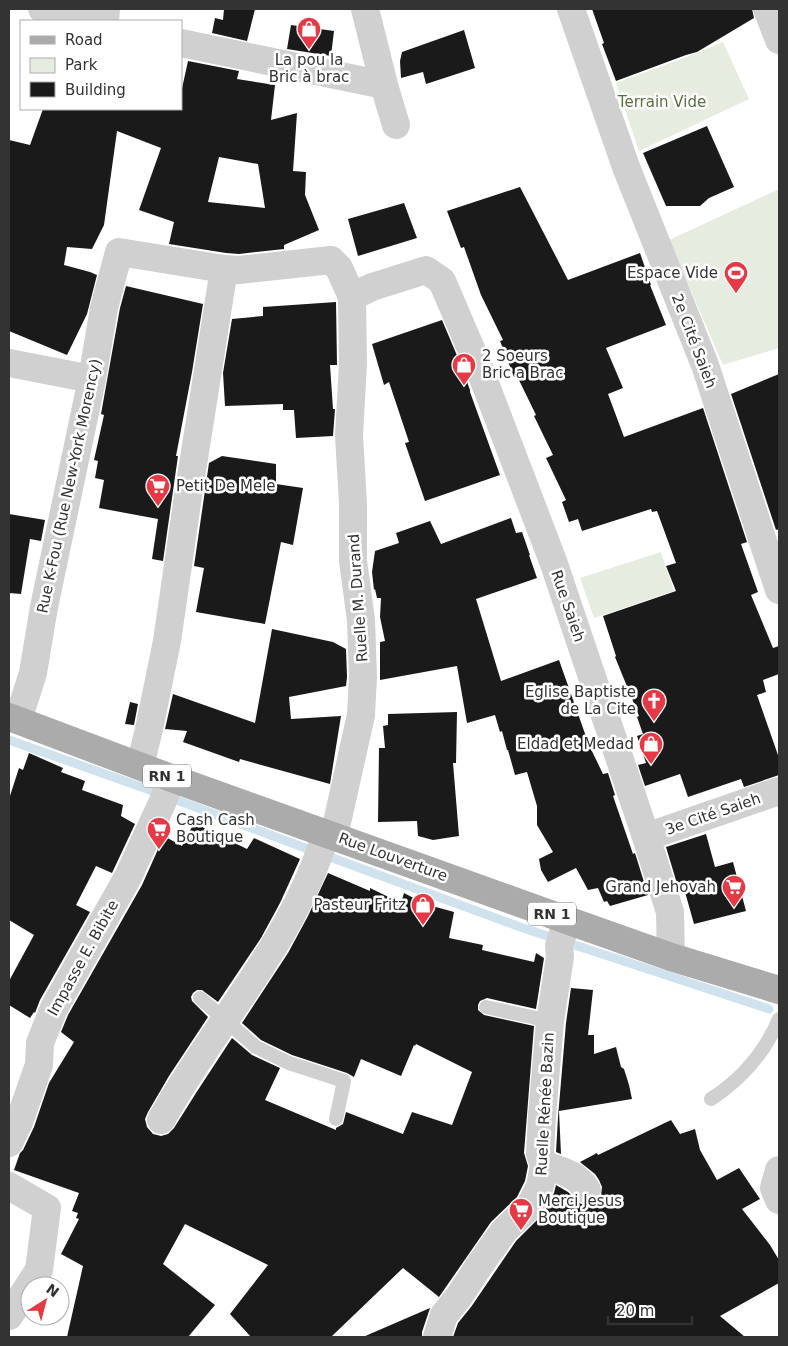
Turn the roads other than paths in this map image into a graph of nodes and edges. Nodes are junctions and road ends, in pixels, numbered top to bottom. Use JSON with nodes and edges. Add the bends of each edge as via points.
{"nodes":[{"id":1,"x":42,"y":9,"type":"edge"},
{"id":2,"x":365,"y":9,"type":"edge"},
{"id":3,"x":571,"y":9,"type":"edge"},
{"id":4,"x":767,"y":9,"type":"edge"},
{"id":5,"x":82,"y":20,"type":"edge"},
{"id":6,"x":779,"y":40,"type":"edge"},
{"id":7,"x":182,"y":42,"type":"edge"},
{"id":8,"x":384,"y":85,"type":"junction"},
{"id":9,"x":396,"y":125,"type":"dead end"},
{"id":10,"x":224,"y":270,"type":"junction"},
{"id":11,"x":352,"y":297,"type":"junction"},
{"id":12,"x":9,"y":363,"type":"edge"},
{"id":13,"x":92,"y":380,"type":"junction"},
{"id":14,"x":779,"y":590,"type":"edge"},
{"id":15,"x":13,"y":718,"type":"edge"},
{"id":16,"x":140,"y":766,"type":"junction"},
{"id":17,"x":167,"y":790,"type":"junction"},
{"id":18,"x":779,"y":791,"type":"edge"},
{"id":19,"x":646,"y":837,"type":"junction"},
{"id":20,"x":325,"y":844,"type":"junction"},
{"id":21,"x":566,"y":939,"type":"junction"},
{"id":22,"x":671,"y":957,"type":"junction"},
{"id":23,"x":779,"y":990,"type":"edge"},
{"id":24,"x":200,"y":998,"type":"dead end"},
{"id":25,"x":486,"y":1007,"type":"dead end"},
{"id":26,"x":779,"y":1019,"type":"edge"},
{"id":27,"x":225,"y":1020,"type":"junction"},
{"id":28,"x":550,"y":1021,"type":"junction"},
{"id":29,"x":711,"y":1099,"type":"dead end"},
{"id":30,"x":336,"y":1119,"type":"dead end"},
{"id":31,"x":161,"y":1120,"type":"dead end"},
{"id":32,"x":9,"y":1143,"type":"edge"},
{"id":33,"x":544,"y":1165,"type":"junction"},
{"id":34,"x":779,"y":1170,"type":"edge"},
{"id":35,"x":9,"y":1186,"type":"edge"},
{"id":36,"x":587,"y":1190,"type":"dead end"},
{"id":37,"x":779,"y":1200,"type":"edge"},
{"id":38,"x":9,"y":1316,"type":"edge"},
{"id":39,"x":437,"y":1337,"type":"edge"}],
"edges":[{"from":1,"to":5,"type":"street"},
{"from":2,"to":8,"type":"street"},
{"from":3,"to":14,"type":"street","name":"2e Cité Saieh","via":[[626,167],[704,365]]},
{"from":4,"to":6,"type":"street"},
{"from":7,"to":8,"type":"street"},
{"from":8,"to":9,"type":"street"},
{"from":10,"to":11,"type":"street","via":[[330,260],[339,268]]},
{"from":10,"to":13,"type":"street","name":"Rue K-Fou (Rue New-York Morency)","via":[[120,252],[104,308]]},
{"from":10,"to":16,"type":"street","via":[[167,641]]},
{"from":11,"to":19,"type":"street","name":"Rue Saieh","via":[[372,287],[426,270],[442,281],[478,365],[553,561]]},
{"from":11,"to":20,"type":"street","name":"Ruelle M. Durand","via":[[349,435],[353,561],[361,620],[363,678],[361,715]]},
{"from":12,"to":13,"type":"street"},
{"from":13,"to":15,"type":"street","name":"Rue K-Fou (Rue New-York Morency)","via":[[33,674]]},
{"from":15,"to":16,"type":"main road","name":"Rue Louverture","number":"RN 1"},
{"from":16,"to":17,"type":"main road","name":"Rue Louverture","number":"RN 1"},
{"from":17,"to":20,"type":"main road","name":"Rue Louverture","number":"RN 1"},
{"from":17,"to":32,"type":"street","name":"Impasse E. Bibite","via":[[128,877],[54,1008],[40,1043],[39,1065]]},
{"from":18,"to":19,"type":"street","name":"3e Cité Saieh"},
{"from":19,"to":22,"type":"street","name":"Rue Saieh","via":[[670,912]]},
{"from":20,"to":21,"type":"main road","name":"Rue Louverture","number":"RN 1"},
{"from":20,"to":27,"type":"street","via":[[270,953]]},
{"from":21,"to":22,"type":"main road","name":"Rue Louverture","number":"RN 1"},
{"from":21,"to":28,"type":"street","name":"Ruelle Rénée Bazin"},
{"from":22,"to":23,"type":"main road","name":"Rue Louverture","number":"RN 1"},
{"from":24,"to":27,"type":"lane"},
{"from":25,"to":28,"type":"lane"},
{"from":26,"to":29,"type":"lane","via":[[773,1034],[751,1066],[726,1090]]},
{"from":27,"to":30,"type":"lane","via":[[268,1054],[344,1082]]},
{"from":27,"to":31,"type":"street"},
{"from":28,"to":33,"type":"street","name":"Ruelle Rénée Bazin","via":[[540,1154]]},
{"from":33,"to":36,"type":"street","via":[[568,1172]]},
{"from":33,"to":39,"type":"street","name":"Ruelle Rénée Bazin","via":[[540,1186],[530,1206],[504,1231],[444,1315]]},
{"from":34,"to":37,"type":"street","via":[[774,1188]]},
{"from":35,"to":38,"type":"street","via":[[47,1208],[39,1270]]}]}
